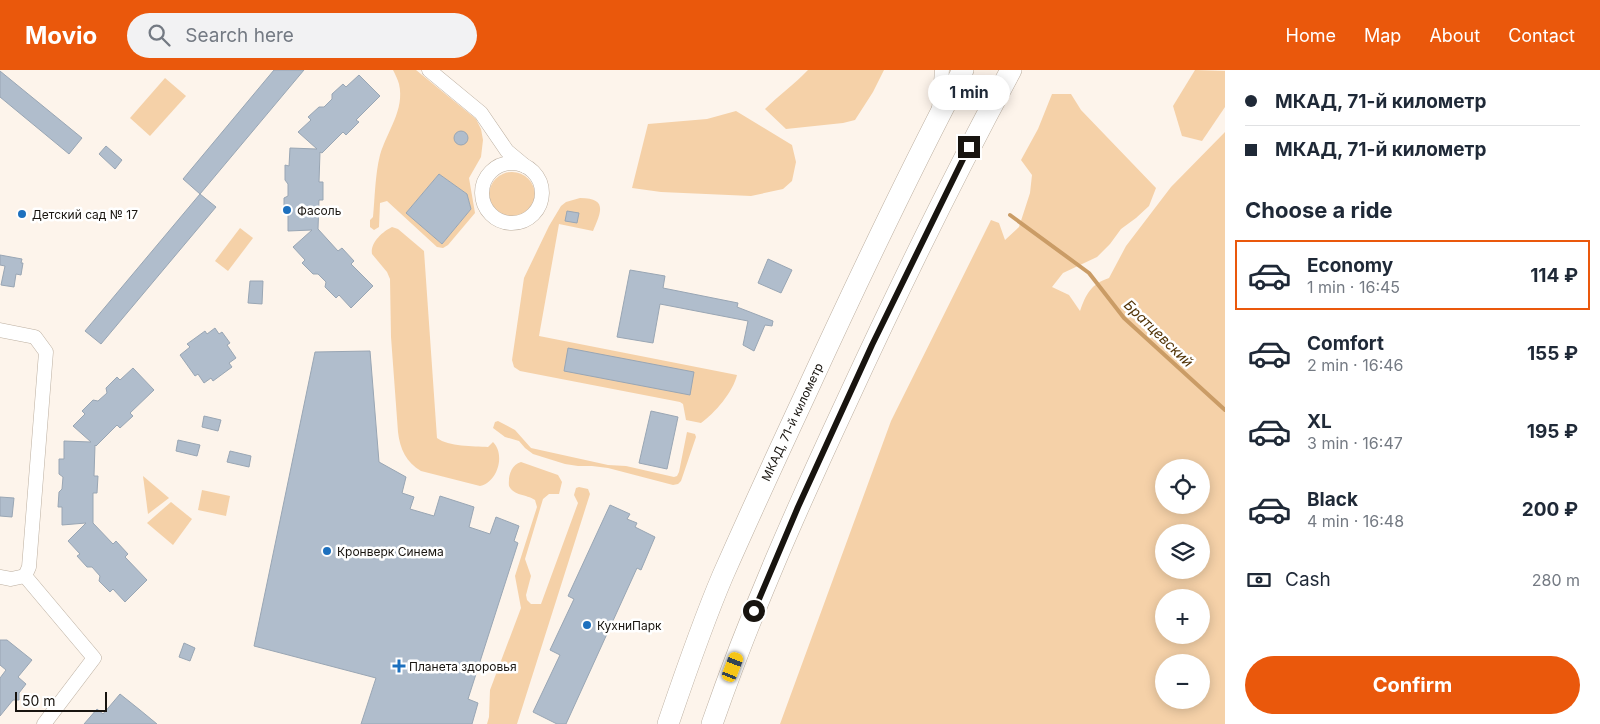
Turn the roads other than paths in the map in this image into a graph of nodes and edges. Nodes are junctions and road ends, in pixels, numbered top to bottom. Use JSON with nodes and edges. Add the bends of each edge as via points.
{"nodes":[{"id":1,"x":429,"y":70,"type":"edge"},
{"id":2,"x":942,"y":70,"type":"edge"},
{"id":3,"x":964,"y":70,"type":"edge"},
{"id":4,"x":1011,"y":70,"type":"edge"},
{"id":5,"x":936,"y":123,"type":"junction"},
{"id":6,"x":493,"y":129,"type":"junction"},
{"id":7,"x":526,"y":167,"type":"junction"},
{"id":8,"x":493,"y":170,"type":"junction"},
{"id":9,"x":0,"y":330,"type":"edge"},
{"id":10,"x":25,"y":576,"type":"junction"},
{"id":11,"x":0,"y":577,"type":"edge"},
{"id":12,"x":44,"y":724,"type":"edge"},
{"id":13,"x":668,"y":724,"type":"edge"},
{"id":14,"x":712,"y":724,"type":"edge"}],
"edges":[{"from":1,"to":6,"type":"street","via":[[482,113]]},
{"from":2,"to":5,"type":"street"},
{"from":3,"to":5,"type":"highway","name":"МКАД, 71-й километр"},
{"from":4,"to":14,"type":"highway","via":[[969,147],[881,327],[798,507],[761,593]]},
{"from":5,"to":13,"type":"highway","name":"МКАД, 71-й километр","via":[[844,310],[722,577]]},
{"from":6,"to":7,"type":"street","via":[[508,151]]},
{"from":6,"to":8,"type":"street","via":[[497,154]]},
{"from":7,"to":8,"type":"street","via":[[514,164]]},
{"from":7,"to":8,"type":"street","via":[[535,174],[542,196],[531,217],[510,223],[492,216],[483,202],[485,180]]},
{"from":9,"to":10,"type":"street","via":[[35,337],[46,352],[29,567]]},
{"from":10,"to":11,"type":"street"},
{"from":10,"to":12,"type":"street","via":[[94,658]]}]}
